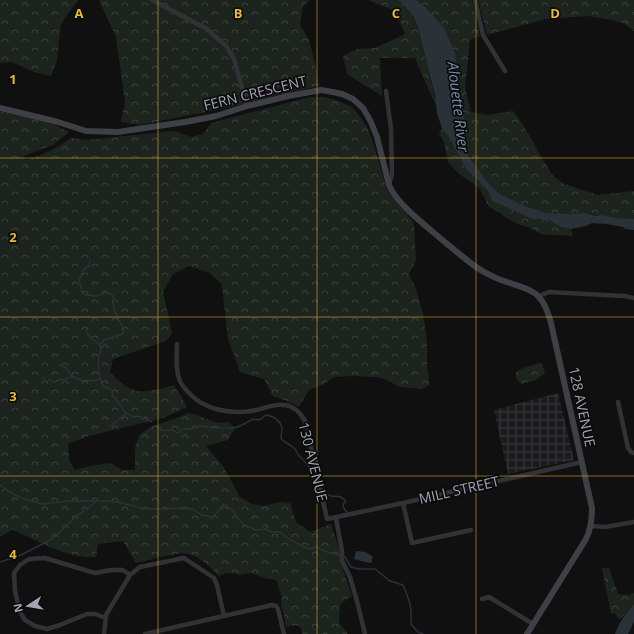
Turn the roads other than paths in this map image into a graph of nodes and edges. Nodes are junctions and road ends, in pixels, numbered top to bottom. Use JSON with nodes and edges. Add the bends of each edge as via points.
{"nodes":[{"id":1,"x":152,"y":0,"type":"edge"},
{"id":2,"x":475,"y":0,"type":"edge"},
{"id":3,"x":505,"y":72,"type":"dead end"},
{"id":4,"x":386,"y":90,"type":"dead end"},
{"id":5,"x":247,"y":106,"type":"junction"},
{"id":6,"x":0,"y":108,"type":"edge"},
{"id":7,"x":388,"y":185,"type":"junction"},
{"id":8,"x":539,"y":296,"type":"junction"},
{"id":9,"x":634,"y":298,"type":"edge"},
{"id":10,"x":177,"y":344,"type":"dead end"},
{"id":11,"x":618,"y":402,"type":"dead end"},
{"id":12,"x":634,"y":453,"type":"edge"},
{"id":13,"x":582,"y":462,"type":"junction"},
{"id":14,"x":402,"y":503,"type":"junction"},
{"id":15,"x":336,"y":518,"type":"junction"},
{"id":16,"x":327,"y":519,"type":"joint"},
{"id":17,"x":634,"y":522,"type":"edge"},
{"id":18,"x":591,"y":526,"type":"junction"},
{"id":19,"x":471,"y":530,"type":"dead end"},
{"id":20,"x":130,"y":575,"type":"junction"},
{"id":21,"x":482,"y":599,"type":"dead end"},
{"id":22,"x":224,"y":616,"type":"junction"},
{"id":23,"x":106,"y":618,"type":"junction"},
{"id":24,"x":533,"y":624,"type":"junction"},
{"id":25,"x":104,"y":634,"type":"edge"},
{"id":26,"x":146,"y":634,"type":"edge"},
{"id":27,"x":284,"y":634,"type":"edge"},
{"id":28,"x":366,"y":634,"type":"edge"},
{"id":29,"x":527,"y":634,"type":"edge"}],
"edges":[{"from":1,"to":5,"type":"street","via":[[207,29],[226,46],[234,59]]},
{"from":2,"to":3,"type":"street","via":[[484,35]]},
{"from":4,"to":7,"type":"street","via":[[391,129],[392,175]]},
{"from":5,"to":6,"type":"street","name":"FERN CRESCENT","via":[[216,116],[118,132],[86,131]]},
{"from":5,"to":7,"type":"street","name":"FERN CRESCENT","via":[[321,90],[353,99],[363,108],[371,122]]},
{"from":7,"to":8,"type":"street","name":"FERN CRESCENT","via":[[416,217],[467,260],[487,274],[529,289]]},
{"from":8,"to":9,"type":"street","via":[[549,292]]},
{"from":8,"to":13,"type":"street","name":"128 AVENUE","via":[[551,323]]},
{"from":10,"to":16,"type":"street","name":"130 AVENUE","via":[[179,380],[192,397],[201,403],[225,412],[252,411],[280,405],[299,412],[305,421]]},
{"from":11,"to":12,"type":"street","via":[[628,448]]},
{"from":13,"to":14,"type":"street","name":"MILL STREET"},
{"from":13,"to":18,"type":"street","name":"128 AVENUE","via":[[592,508]]},
{"from":14,"to":15,"type":"street","name":"MILL STREET"},
{"from":14,"to":19,"type":"street","via":[[412,543]]},
{"from":15,"to":16,"type":"street","name":"MILL STREET"},
{"from":15,"to":28,"type":"street","name":"130 AVENUE","via":[[343,564],[356,595]]},
{"from":17,"to":18,"type":"street","via":[[605,528]]},
{"from":18,"to":24,"type":"street","via":[[586,539]]},
{"from":20,"to":22,"type":"street","via":[[140,567],[184,558],[214,578]]},
{"from":20,"to":23,"type":"street"},
{"from":20,"to":23,"type":"street","via":[[123,570],[95,573],[45,558],[29,559],[14,573],[20,612],[25,620],[35,626],[47,629],[87,614]]},
{"from":21,"to":24,"type":"street","via":[[489,597]]},
{"from":22,"to":26,"type":"street"},
{"from":22,"to":27,"type":"street","via":[[276,606]]},
{"from":23,"to":25,"type":"street"},
{"from":24,"to":29,"type":"street"}]}
